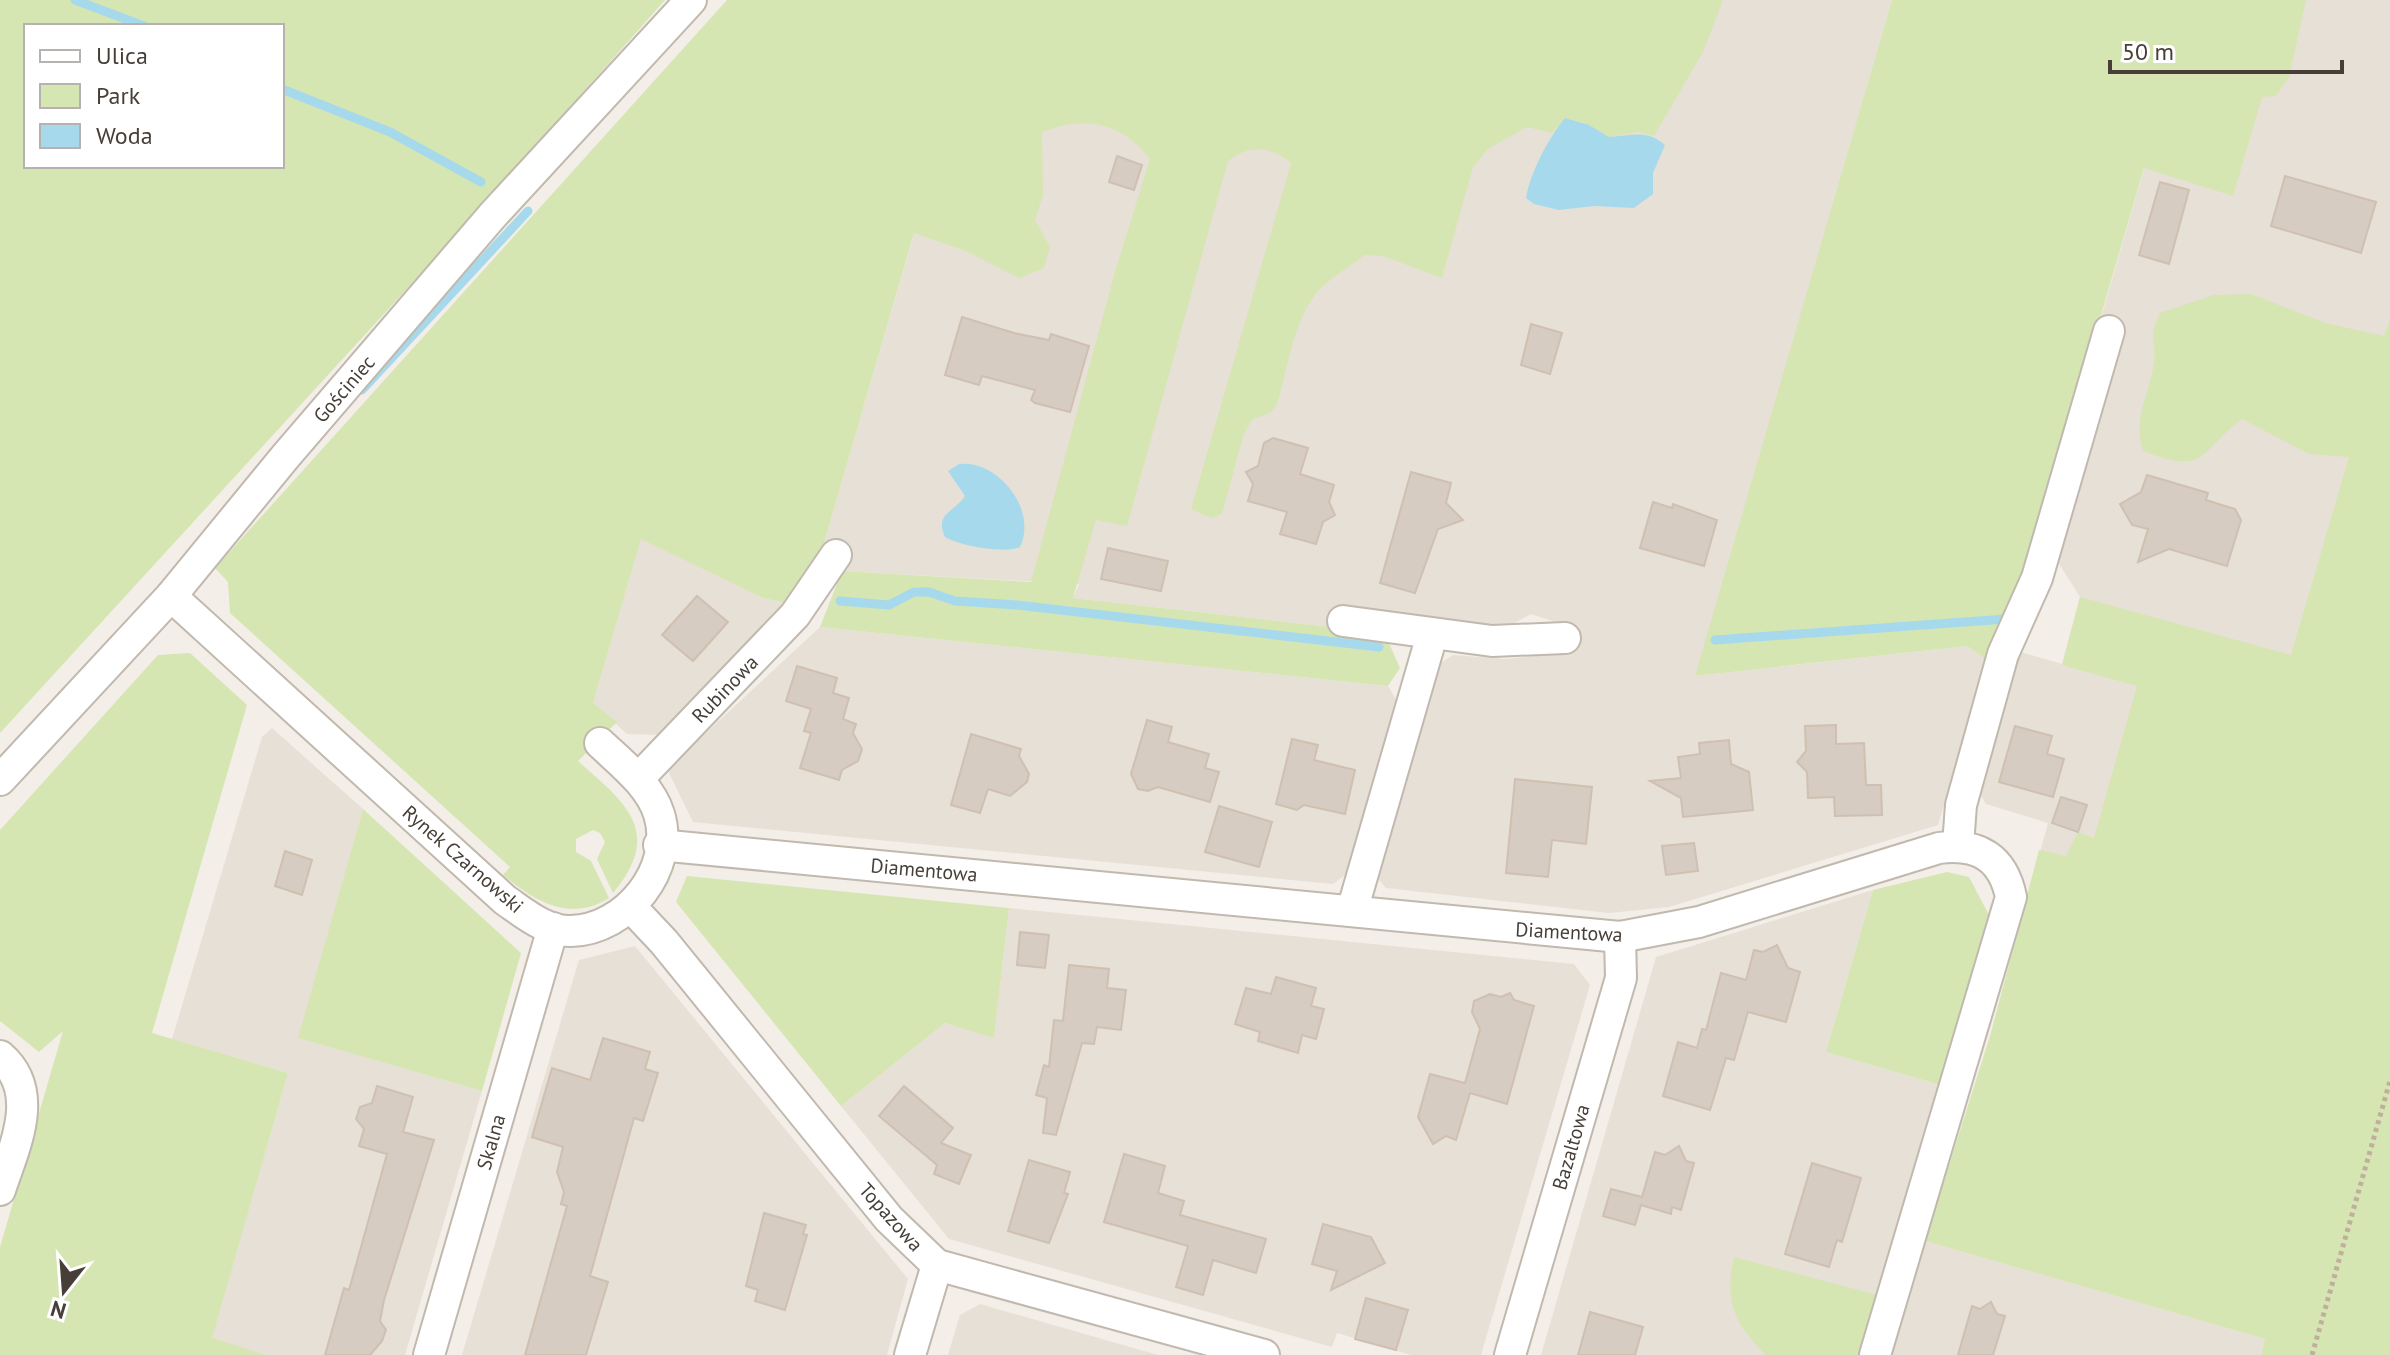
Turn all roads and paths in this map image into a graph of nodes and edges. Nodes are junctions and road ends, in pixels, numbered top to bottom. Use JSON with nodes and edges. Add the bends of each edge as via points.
{"nodes":[{"id":1,"x":691,"y":0,"type":"edge"},
{"id":2,"x":2109,"y":331,"type":"dead end"},
{"id":3,"x":836,"y":555,"type":"dead end"},
{"id":4,"x":171,"y":596,"type":"junction"},
{"id":5,"x":1343,"y":621,"type":"dead end"},
{"id":6,"x":1432,"y":635,"type":"junction"},
{"id":7,"x":1565,"y":638,"type":"dead end"},
{"id":8,"x":600,"y":743,"type":"dead end"},
{"id":9,"x":638,"y":779,"type":"junction"},
{"id":10,"x":0,"y":780,"type":"edge"},
{"id":11,"x":659,"y":845,"type":"junction"},
{"id":12,"x":1958,"y":845,"type":"junction"},
{"id":13,"x":631,"y":907,"type":"junction"},
{"id":14,"x":1352,"y":911,"type":"junction"},
{"id":15,"x":553,"y":928,"type":"junction"},
{"id":16,"x":1620,"y":937,"type":"junction"},
{"id":17,"x":0,"y":1056,"type":"edge"},
{"id":18,"x":2390,"y":1081,"type":"edge"},
{"id":19,"x":0,"y":1190,"type":"edge"},
{"id":20,"x":937,"y":1265,"type":"junction"},
{"id":21,"x":429,"y":1355,"type":"edge"},
{"id":22,"x":910,"y":1355,"type":"edge"},
{"id":23,"x":1264,"y":1355,"type":"edge"},
{"id":24,"x":1510,"y":1355,"type":"edge"},
{"id":25,"x":1875,"y":1355,"type":"edge"},
{"id":26,"x":2312,"y":1355,"type":"edge"}],
"edges":[{"from":1,"to":4,"type":"street","name":"Gościniec","via":[[492,216]]},
{"from":2,"to":12,"type":"street","via":[[2037,578],[2003,654],[1961,805]]},
{"from":3,"to":9,"type":"street","name":"Rubinowa","via":[[795,615]]},
{"from":4,"to":10,"type":"street","name":"Gościniec"},
{"from":4,"to":15,"type":"street","name":"Rynek Czarnowski","via":[[505,900]]},
{"from":5,"to":6,"type":"street"},
{"from":6,"to":7,"type":"street","via":[[1492,641]]},
{"from":6,"to":14,"type":"street"},
{"from":8,"to":9,"type":"street"},
{"from":9,"to":11,"type":"street","via":[[659,815]]},
{"from":11,"to":13,"type":"street","via":[[651,880]]},
{"from":11,"to":14,"type":"street","name":"Diamentowa"},
{"from":12,"to":16,"type":"street","name":"Diamentowa","via":[[1699,922]]},
{"from":12,"to":25,"type":"street","via":[[1990,855],[2011,897]]},
{"from":13,"to":15,"type":"street","via":[[592,928]]},
{"from":13,"to":20,"type":"street","name":"Topazowa","via":[[889,1219]]},
{"from":14,"to":16,"type":"street","name":"Diamentowa"},
{"from":15,"to":21,"type":"street","name":"Skalna"},
{"from":16,"to":24,"type":"street","name":"Bazaltowa","via":[[1621,978]]},
{"from":17,"to":19,"type":"street","via":[[20,1081],[23,1095],[22,1124]]},
{"from":18,"to":26,"type":"path"},
{"from":20,"to":22,"type":"street"},
{"from":20,"to":23,"type":"street","name":"Topazowa"}]}
